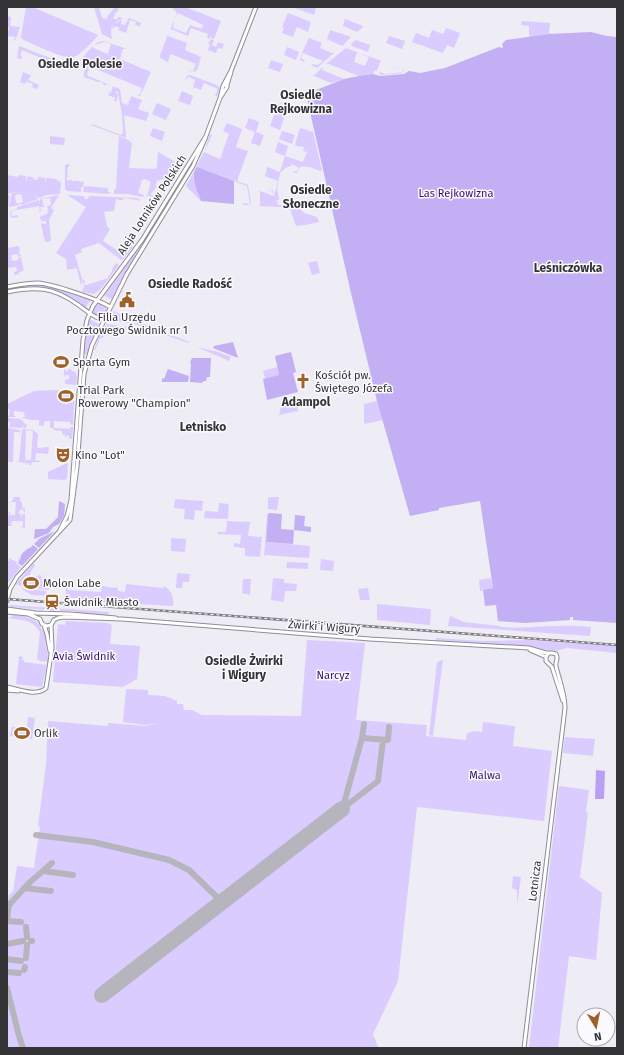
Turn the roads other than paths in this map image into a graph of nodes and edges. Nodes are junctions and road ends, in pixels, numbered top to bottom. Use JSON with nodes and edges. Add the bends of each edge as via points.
{"nodes":[{"id":1,"x":256,"y":7,"type":"edge"},
{"id":2,"x":206,"y":136,"type":"junction"},
{"id":3,"x":7,"y":287,"type":"edge"},
{"id":4,"x":7,"y":292,"type":"edge"},
{"id":5,"x":97,"y":301,"type":"junction"},
{"id":6,"x":110,"y":307,"type":"junction"},
{"id":7,"x":90,"y":314,"type":"junction"},
{"id":8,"x":104,"y":320,"type":"junction"},
{"id":9,"x":74,"y":464,"type":"junction"},
{"id":10,"x":77,"y":467,"type":"junction"},
{"id":11,"x":59,"y":532,"type":"junction"},
{"id":12,"x":7,"y":601,"type":"edge"},
{"id":13,"x":7,"y":608,"type":"edge"},
{"id":14,"x":13,"y":610,"type":"junction"},
{"id":15,"x":7,"y":612,"type":"edge"},
{"id":16,"x":46,"y":613,"type":"junction"},
{"id":17,"x":51,"y":614,"type":"junction"},
{"id":18,"x":40,"y":619,"type":"junction"},
{"id":19,"x":54,"y":620,"type":"junction"},
{"id":20,"x":122,"y":620,"type":"junction"},
{"id":21,"x":51,"y":625,"type":"junction"},
{"id":22,"x":44,"y":626,"type":"junction"},
{"id":23,"x":524,"y":648,"type":"junction"},
{"id":24,"x":548,"y":654,"type":"junction"},
{"id":25,"x":50,"y":655,"type":"junction"},
{"id":26,"x":546,"y":657,"type":"junction"},
{"id":27,"x":556,"y":663,"type":"junction"},
{"id":28,"x":550,"y":664,"type":"junction"},
{"id":29,"x":7,"y":688,"type":"edge"},
{"id":30,"x":563,"y":717,"type":"junction"},
{"id":31,"x":524,"y":1048,"type":"edge"}],
"edges":[{"from":1,"to":2,"type":"street","name":"Aleja Lotników Polskich"},
{"from":2,"to":5,"type":"street","name":"Aleja Lotników Polskich","via":[[142,240]]},
{"from":2,"to":6,"type":"street","name":"Aleja Lotników Polskich","via":[[193,166],[127,274]]},
{"from":3,"to":5,"type":"street","via":[[29,283],[47,284]]},
{"from":4,"to":7,"type":"street","via":[[29,288],[49,290],[64,296]]},
{"from":5,"to":6,"type":"street"},
{"from":5,"to":7,"type":"street","name":"Aleja Lotników Polskich"},
{"from":6,"to":8,"type":"street","name":"Aleja Lotników Polskich"},
{"from":7,"to":8,"type":"street"},
{"from":7,"to":9,"type":"street","via":[[83,340]]},
{"from":8,"to":10,"type":"street","via":[[93,342],[86,365]]},
{"from":9,"to":10,"type":"street"},
{"from":9,"to":11,"type":"street","via":[[68,512]]},
{"from":10,"to":11,"type":"street","via":[[72,517]]},
{"from":11,"to":12,"type":"street","via":[[17,577]]},
{"from":13,"to":14,"type":"street"},
{"from":14,"to":15,"type":"street"},
{"from":14,"to":16,"type":"street"},
{"from":14,"to":18,"type":"street"},
{"from":16,"to":17,"type":"street"},
{"from":16,"to":18,"type":"street"},
{"from":17,"to":19,"type":"street"},
{"from":17,"to":20,"type":"street","via":[[65,613]]},
{"from":18,"to":22,"type":"street"},
{"from":19,"to":20,"type":"street","via":[[63,617]]},
{"from":19,"to":21,"type":"street"},
{"from":20,"to":23,"type":"street","name":"Żwirki i Wigury"},
{"from":21,"to":22,"type":"street"},
{"from":21,"to":25,"type":"street"},
{"from":22,"to":25,"type":"street"},
{"from":23,"to":24,"type":"street","name":"Żwirki i Wigury"},
{"from":23,"to":26,"type":"street","name":"Żwirki i Wigury"},
{"from":24,"to":26,"type":"street"},
{"from":24,"to":27,"type":"street","via":[[556,654]]},
{"from":25,"to":29,"type":"street","via":[[44,690],[38,692]]},
{"from":26,"to":28,"type":"street"},
{"from":27,"to":28,"type":"street"},
{"from":27,"to":30,"type":"street","name":"Lotnicza","via":[[565,698]]},
{"from":28,"to":30,"type":"street","name":"Lotnicza","via":[[563,698]]},
{"from":30,"to":31,"type":"street","name":"Lotnicza"}]}
